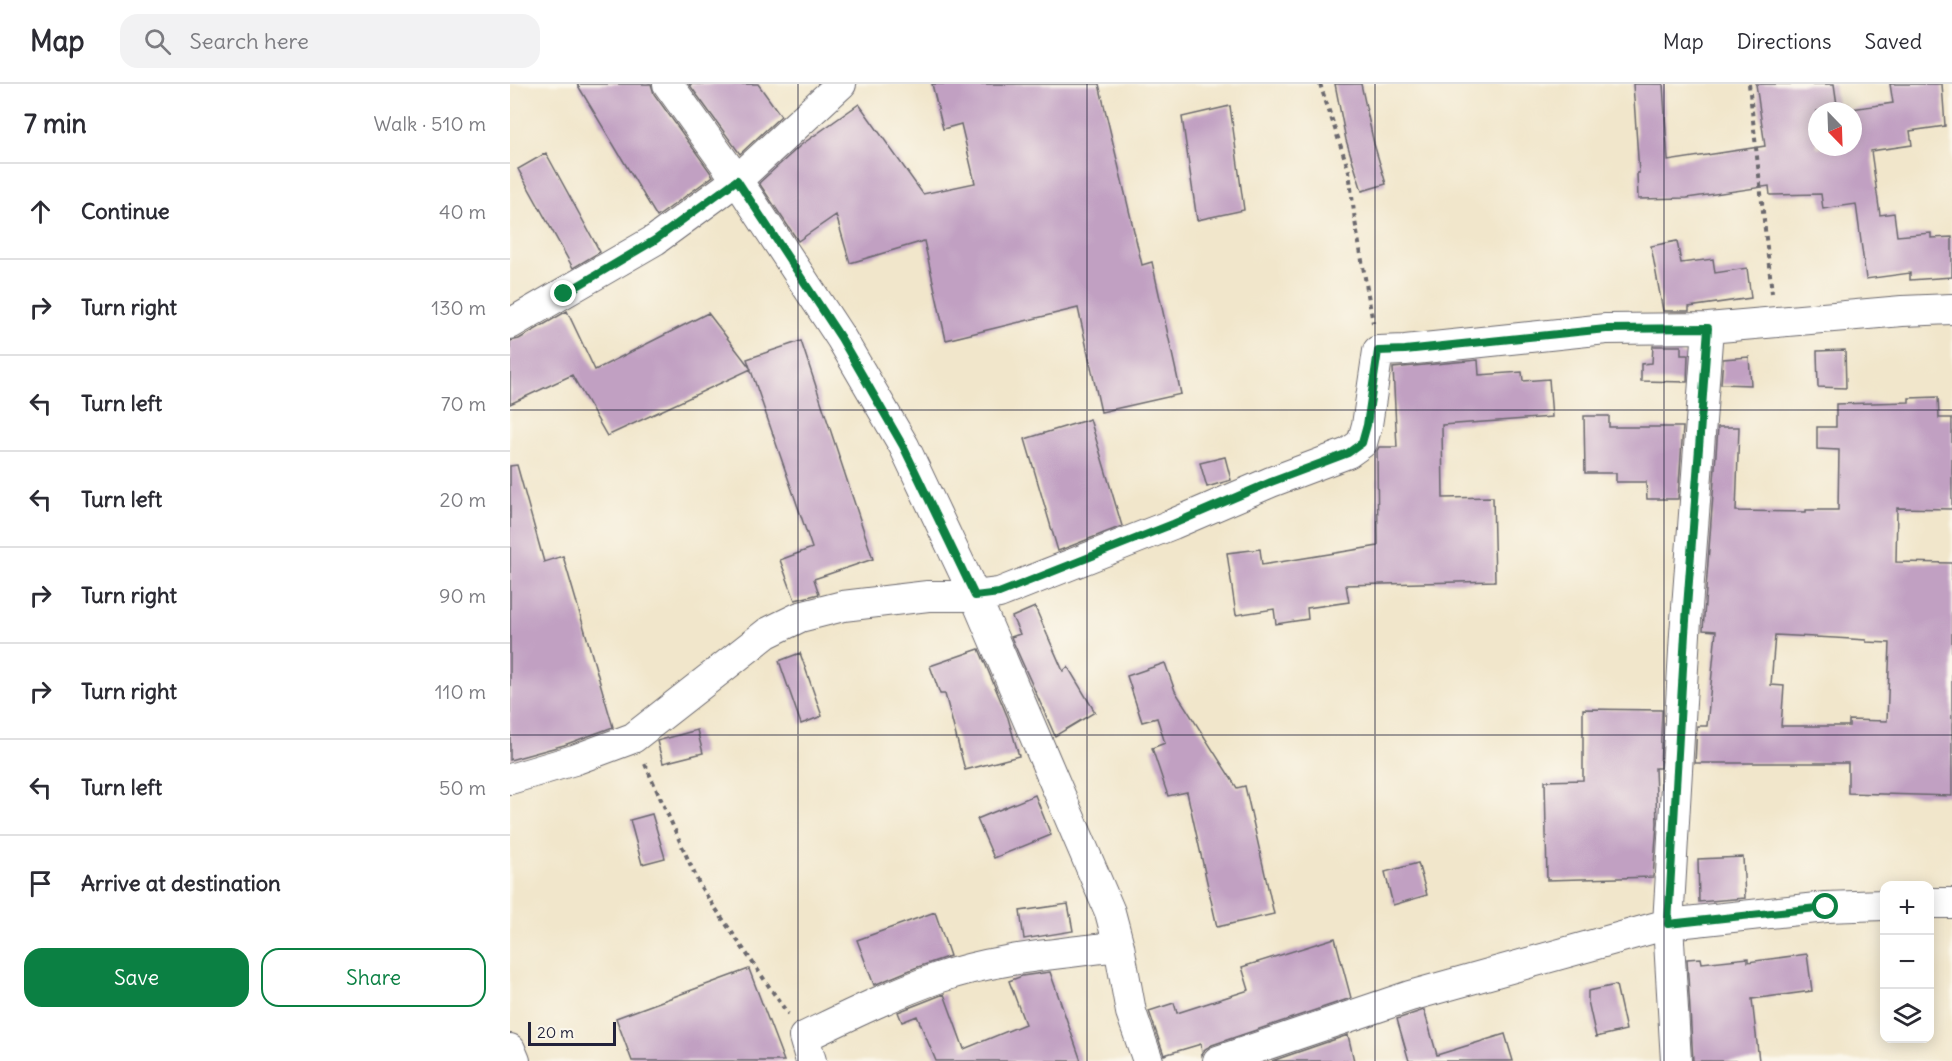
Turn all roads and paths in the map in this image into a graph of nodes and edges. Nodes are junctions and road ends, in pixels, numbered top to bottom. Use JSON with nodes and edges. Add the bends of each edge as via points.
{"nodes":[{"id":1,"x":668,"y":84,"type":"edge"},
{"id":2,"x":841,"y":84,"type":"edge"},
{"id":3,"x":1320,"y":84,"type":"edge"},
{"id":4,"x":1749,"y":84,"type":"edge"},
{"id":5,"x":737,"y":180,"type":"junction"},
{"id":6,"x":1952,"y":309,"type":"edge"},
{"id":7,"x":1775,"y":321,"type":"junction"},
{"id":8,"x":510,"y":324,"type":"edge"},
{"id":9,"x":1708,"y":328,"type":"junction"},
{"id":10,"x":1378,"y":351,"type":"junction"},
{"id":11,"x":975,"y":596,"type":"junction"},
{"id":12,"x":633,"y":738,"type":"junction"},
{"id":13,"x":510,"y":779,"type":"edge"},
{"id":14,"x":1934,"y":903,"type":"edge"},
{"id":15,"x":1952,"y":903,"type":"edge"},
{"id":16,"x":1880,"y":905,"type":"edge"},
{"id":17,"x":1668,"y":924,"type":"junction"},
{"id":18,"x":1119,"y":946,"type":"junction"},
{"id":19,"x":510,"y":1049,"type":"edge"},
{"id":20,"x":808,"y":1049,"type":"edge"},
{"id":21,"x":515,"y":1061,"type":"edge"},
{"id":22,"x":1148,"y":1061,"type":"edge"},
{"id":23,"x":1218,"y":1061,"type":"edge"},
{"id":24,"x":1676,"y":1061,"type":"edge"}],
"edges":[{"from":1,"to":5,"type":"street"},
{"from":2,"to":5,"type":"street"},
{"from":3,"to":10,"type":"path","via":[[1349,171]]},
{"from":4,"to":7,"type":"path"},
{"from":5,"to":8,"type":"street","via":[[655,240]]},
{"from":5,"to":11,"type":"street","via":[[841,338],[903,446]]},
{"from":6,"to":7,"type":"street"},
{"from":7,"to":9,"type":"street"},
{"from":9,"to":10,"type":"street","via":[[1606,329]]},
{"from":9,"to":17,"type":"street"},
{"from":10,"to":11,"type":"street","via":[[1362,443],[1348,453],[999,593]]},
{"from":11,"to":12,"type":"street","via":[[928,596],[843,606],[800,616],[767,633]]},
{"from":11,"to":18,"type":"street","via":[[1110,912]]},
{"from":12,"to":13,"type":"street"},
{"from":12,"to":20,"type":"path","via":[[700,886]]},
{"from":14,"to":15,"type":"street"},
{"from":16,"to":17,"type":"street"},
{"from":17,"to":23,"type":"street","via":[[1410,996]]},
{"from":17,"to":24,"type":"street"},
{"from":18,"to":20,"type":"street","via":[[1006,960],[939,977],[864,1008]]},
{"from":18,"to":22,"type":"street","via":[[1131,1012]]},
{"from":19,"to":21,"type":"street"}]}
